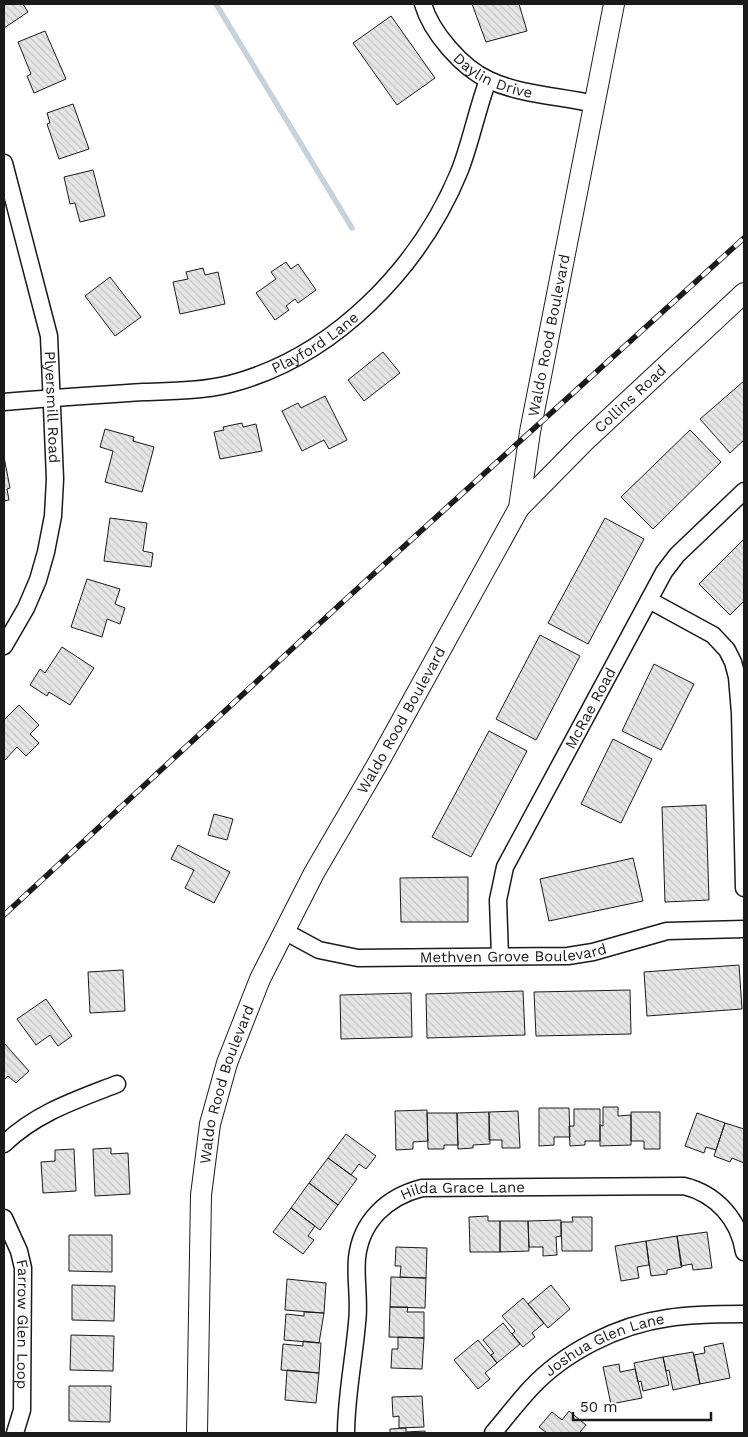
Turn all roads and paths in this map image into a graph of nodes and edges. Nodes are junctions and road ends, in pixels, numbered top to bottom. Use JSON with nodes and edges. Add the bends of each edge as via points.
{"nodes":[{"id":1,"x":423,"y":4,"type":"edge"},
{"id":2,"x":614,"y":4,"type":"edge"},
{"id":3,"x":488,"y":80,"type":"junction"},
{"id":4,"x":594,"y":104,"type":"junction"},
{"id":5,"x":4,"y":162,"type":"edge"},
{"id":6,"x":744,"y":293,"type":"edge"},
{"id":7,"x":52,"y":398,"type":"junction"},
{"id":8,"x":4,"y":402,"type":"edge"},
{"id":9,"x":744,"y":491,"type":"edge"},
{"id":10,"x":520,"y":508,"type":"junction"},
{"id":11,"x":649,"y":600,"type":"junction"},
{"id":12,"x":4,"y":646,"type":"edge"},
{"id":13,"x":744,"y":888,"type":"edge"},
{"id":14,"x":744,"y":929,"type":"edge"},
{"id":15,"x":284,"y":932,"type":"junction"},
{"id":16,"x":500,"y":956,"type":"junction"},
{"id":17,"x":117,"y":1084,"type":"dead end"},
{"id":18,"x":4,"y":1144,"type":"edge"},
{"id":19,"x":4,"y":1218,"type":"edge"},
{"id":20,"x":744,"y":1252,"type":"edge"},
{"id":21,"x":744,"y":1314,"type":"edge"},
{"id":22,"x":15,"y":1433,"type":"edge"},
{"id":23,"x":197,"y":1433,"type":"edge"},
{"id":24,"x":346,"y":1433,"type":"edge"},
{"id":25,"x":493,"y":1433,"type":"edge"}],
"edges":[{"from":1,"to":3,"type":"street","name":"Daylin Drive","via":[[433,27],[448,47]]},
{"from":2,"to":4,"type":"street","name":"Waldo Rood Boulevard"},
{"from":3,"to":4,"type":"street","name":"Daylin Drive"},
{"from":3,"to":7,"type":"street","name":"Playford Lane","via":[[459,171],[432,225],[394,277],[338,330],[280,365],[228,384]]},
{"from":4,"to":10,"type":"street","name":"Waldo Rood Boulevard","via":[[530,432]]},
{"from":5,"to":7,"type":"street","name":"Plyersmill Road","via":[[49,336]]},
{"from":6,"to":10,"type":"street","name":"Collins Road","via":[[591,435]]},
{"from":7,"to":8,"type":"street","name":"Playford Lane"},
{"from":7,"to":12,"type":"street","name":"Plyersmill Road","via":[[53,516],[46,552],[26,608]]},
{"from":9,"to":11,"type":"street","name":"McRae Road","via":[[677,555]]},
{"from":10,"to":15,"type":"street","name":"Waldo Rood Boulevard"},
{"from":11,"to":13,"type":"street","via":[[713,636],[727,650],[733,662],[740,713]]},
{"from":11,"to":16,"type":"street","name":"McRae Road","via":[[505,867],[498,900]]},
{"from":14,"to":16,"type":"street","name":"Methven Grove Boulevard","via":[[667,931],[568,956]]},
{"from":15,"to":16,"type":"street","name":"Methven Grove Boulevard","via":[[319,950],[358,958]]},
{"from":15,"to":23,"type":"street","name":"Waldo Rood Boulevard","via":[[260,979],[227,1063],[210,1124],[201,1195]]},
{"from":17,"to":18,"type":"street","via":[[55,1108]]},
{"from":19,"to":22,"type":"street","name":"Farrow Glen Loop","via":[[17,1244],[23,1268],[22,1410]]},
{"from":20,"to":24,"type":"street","name":"Hilda Grace Lane","via":[[735,1223],[723,1207],[698,1190],[684,1186],[422,1188],[400,1195],[378,1210],[361,1240],[357,1259],[359,1307]]},
{"from":21,"to":25,"type":"street","name":"Joshua Glen Lane","via":[[668,1318],[616,1332],[566,1358],[531,1388]]}]}
